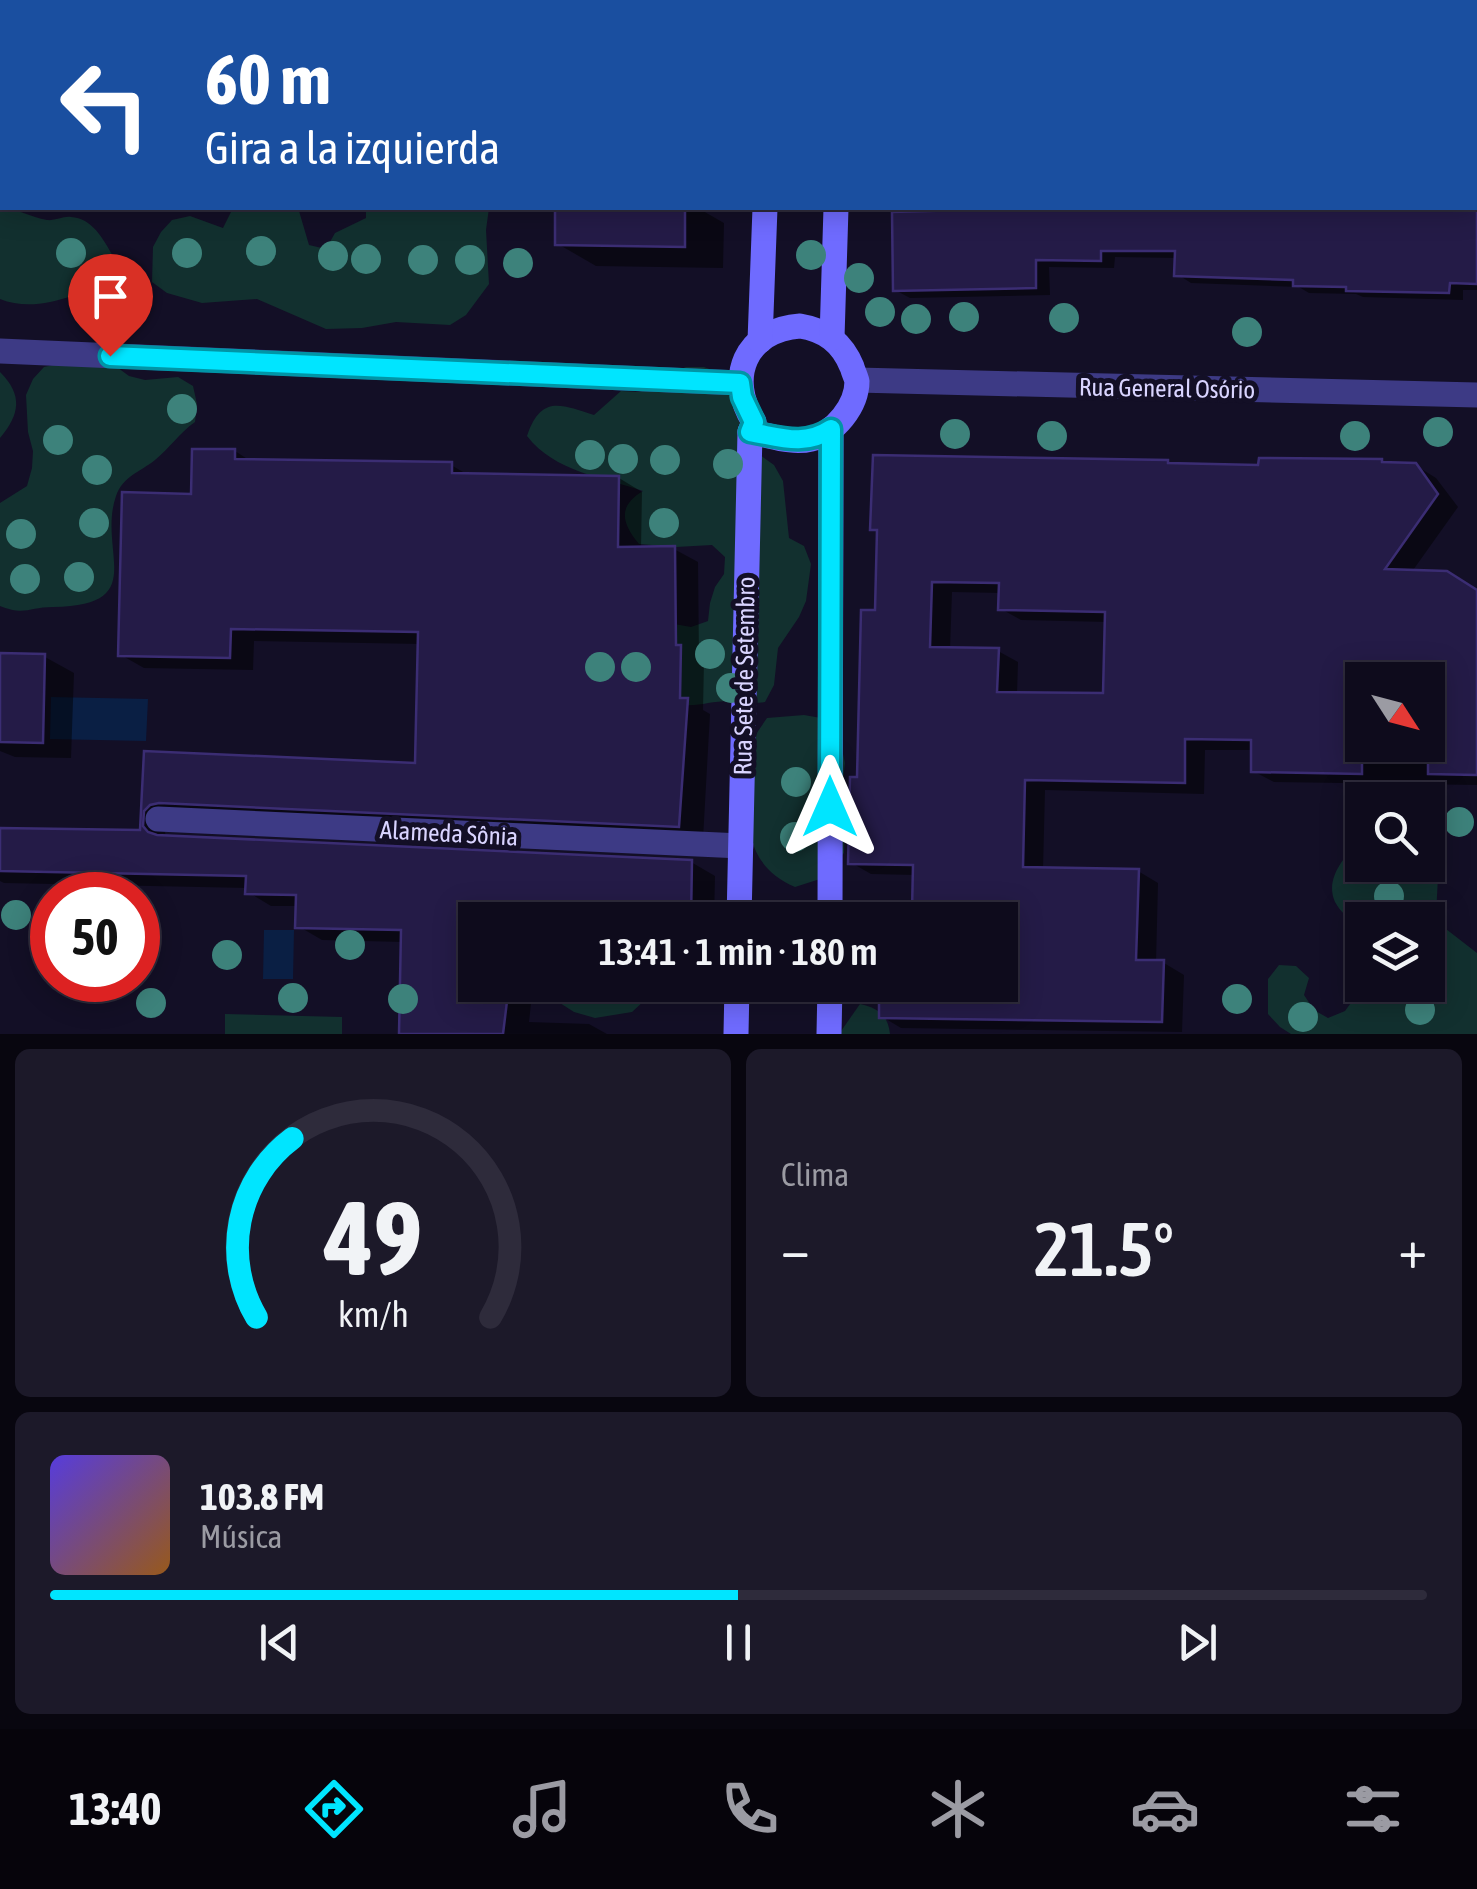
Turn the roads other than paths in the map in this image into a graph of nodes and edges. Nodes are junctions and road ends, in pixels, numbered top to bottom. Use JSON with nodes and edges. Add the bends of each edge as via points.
{"nodes":[{"id":1,"x":765,"y":210,"type":"edge"},
{"id":2,"x":836,"y":210,"type":"edge"},
{"id":3,"x":832,"y":338,"type":"junction"},
{"id":4,"x":760,"y":341,"type":"junction"},
{"id":5,"x":0,"y":351,"type":"edge"},
{"id":6,"x":857,"y":380,"type":"junction"},
{"id":7,"x":740,"y":383,"type":"junction"},
{"id":8,"x":1477,"y":395,"type":"edge"},
{"id":9,"x":831,"y":429,"type":"junction"},
{"id":10,"x":750,"y":432,"type":"junction"},
{"id":11,"x":158,"y":820,"type":"dead end"},
{"id":12,"x":740,"y":846,"type":"junction"},
{"id":13,"x":739,"y":902,"type":"edge"},
{"id":14,"x":830,"y":902,"type":"edge"},
{"id":15,"x":737,"y":1002,"type":"edge"},
{"id":16,"x":830,"y":1002,"type":"edge"},
{"id":17,"x":736,"y":1034,"type":"edge"},
{"id":18,"x":830,"y":1034,"type":"edge"}],
"edges":[{"from":1,"to":4,"type":"main road"},
{"from":2,"to":3,"type":"main road"},
{"from":3,"to":4,"type":"main road","via":[[800,326]]},
{"from":3,"to":6,"type":"main road"},
{"from":4,"to":7,"type":"main road"},
{"from":5,"to":7,"type":"street"},
{"from":6,"to":8,"type":"street","name":"Rua General Osório"},
{"from":6,"to":9,"type":"main road","via":[[850,405]]},
{"from":7,"to":10,"type":"main road","via":[[754,422]]},
{"from":9,"to":10,"type":"main road","via":[[794,441]]},
{"from":9,"to":14,"type":"main road"},
{"from":10,"to":12,"type":"main road","name":"Rua Sete de Setembro"},
{"from":11,"to":12,"type":"street","name":"Alameda Sônia"},
{"from":12,"to":13,"type":"main road","name":"Rua Sete de Setembro"},
{"from":15,"to":17,"type":"main road"},
{"from":16,"to":18,"type":"main road"}]}
